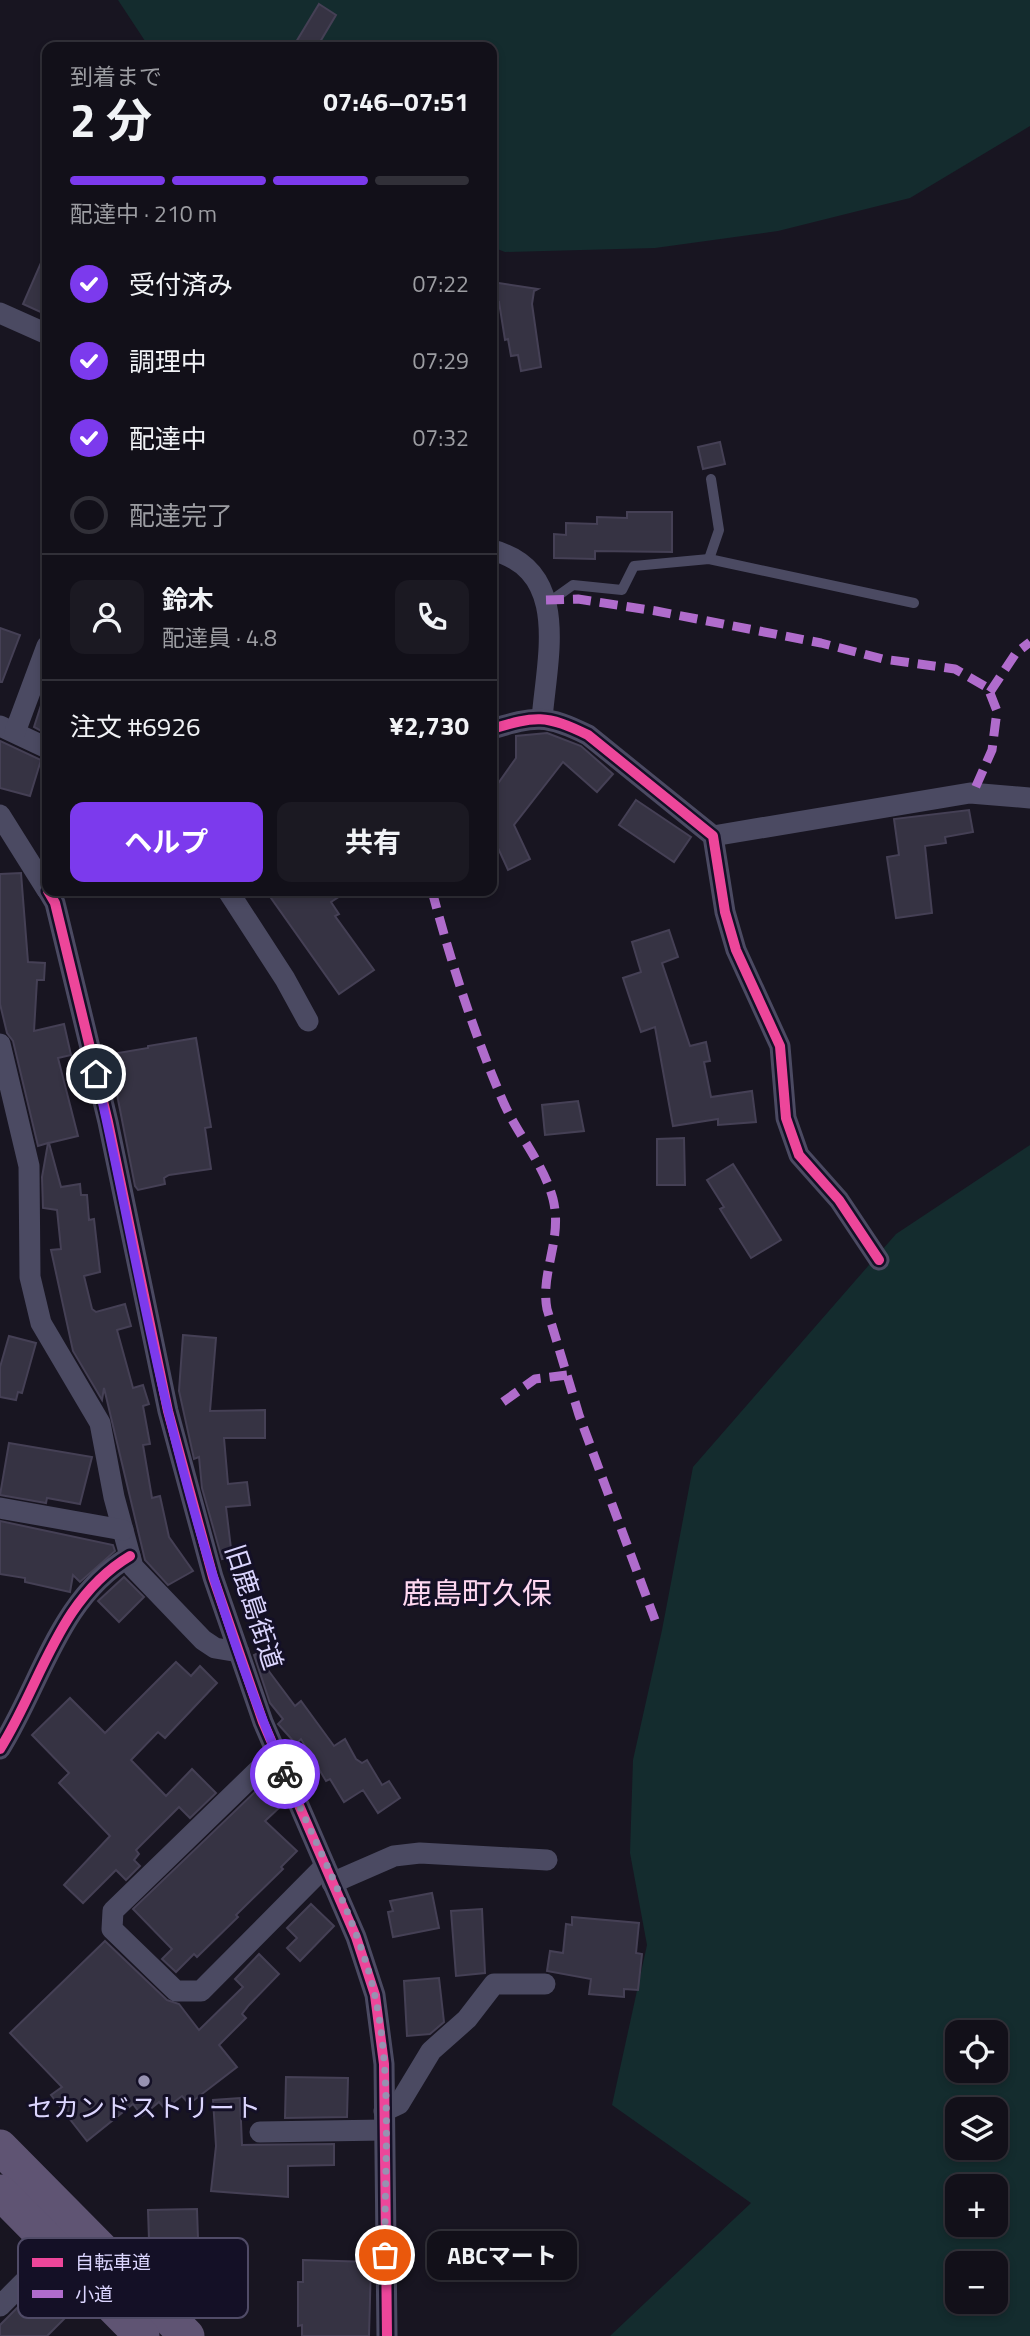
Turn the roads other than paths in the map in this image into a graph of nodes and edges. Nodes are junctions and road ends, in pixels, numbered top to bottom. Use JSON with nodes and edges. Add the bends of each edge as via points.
{"nodes":[{"id":1,"x":0,"y":313,"type":"edge"},
{"id":2,"x":42,"y":332,"type":"edge"},
{"id":3,"x":711,"y":479,"type":"dead end"},
{"id":4,"x":497,"y":551,"type":"edge"},
{"id":5,"x":709,"y":559,"type":"junction"},
{"id":6,"x":552,"y":600,"type":"dead end"},
{"id":7,"x":914,"y":603,"type":"dead end"},
{"id":8,"x":42,"y":656,"type":"edge"},
{"id":9,"x":542,"y":719,"type":"junction"},
{"id":10,"x":497,"y":728,"type":"edge"},
{"id":11,"x":7,"y":729,"type":"edge"},
{"id":12,"x":42,"y":746,"type":"edge"},
{"id":13,"x":1030,"y":798,"type":"edge"},
{"id":14,"x":0,"y":814,"type":"edge"},
{"id":15,"x":713,"y":836,"type":"junction"},
{"id":16,"x":42,"y":880,"type":"edge"},
{"id":17,"x":51,"y":896,"type":"edge"},
{"id":18,"x":231,"y":896,"type":"edge"},
{"id":19,"x":308,"y":1021,"type":"dead end"},
{"id":20,"x":0,"y":1044,"type":"edge"},
{"id":21,"x":879,"y":1260,"type":"dead end"},
{"id":22,"x":0,"y":1508,"type":"edge"},
{"id":23,"x":123,"y":1530,"type":"junction"},
{"id":24,"x":130,"y":1556,"type":"junction"},
{"id":25,"x":239,"y":1652,"type":"junction"},
{"id":26,"x":0,"y":1749,"type":"edge"},
{"id":27,"x":276,"y":1753,"type":"junction"},
{"id":28,"x":547,"y":1860,"type":"dead end"},
{"id":29,"x":329,"y":1875,"type":"junction"},
{"id":30,"x":545,"y":1984,"type":"dead end"},
{"id":31,"x":384,"y":2121,"type":"junction"},
{"id":32,"x":260,"y":2132,"type":"dead end"},
{"id":33,"x":0,"y":2147,"type":"edge"},
{"id":34,"x":0,"y":2192,"type":"edge"},
{"id":35,"x":43,"y":2238,"type":"edge"},
{"id":36,"x":90,"y":2238,"type":"edge"},
{"id":37,"x":18,"y":2288,"type":"edge"},
{"id":38,"x":0,"y":2306,"type":"edge"},
{"id":39,"x":124,"y":2318,"type":"edge"},
{"id":40,"x":169,"y":2318,"type":"edge"},
{"id":41,"x":142,"y":2336,"type":"edge"},
{"id":42,"x":187,"y":2336,"type":"edge"},
{"id":43,"x":387,"y":2336,"type":"edge"}],
"edges":[{"from":1,"to":2,"type":"street"},
{"from":3,"to":5,"type":"lane","via":[[719,530]]},
{"from":4,"to":9,"type":"street","via":[[530,569],[544,591],[549,635]]},
{"from":5,"to":6,"type":"lane","via":[[634,566],[622,590],[573,585]]},
{"from":5,"to":7,"type":"lane"},
{"from":8,"to":11,"type":"street"},
{"from":9,"to":10,"type":"street"},
{"from":9,"to":15,"type":"street","via":[[588,735]]},
{"from":11,"to":12,"type":"street"},
{"from":13,"to":15,"type":"street","via":[[970,793]]},
{"from":14,"to":16,"type":"street","name":"旧鹿島街道"},
{"from":15,"to":21,"type":"street","via":[[736,950],[780,1046],[786,1118],[799,1155],[839,1200]]},
{"from":17,"to":25,"type":"street","name":"旧鹿島街道","via":[[108,1122],[168,1411],[213,1577]]},
{"from":18,"to":19,"type":"street"},
{"from":20,"to":23,"type":"street","via":[[29,1166],[30,1278],[35,1303],[41,1323],[100,1423]]},
{"from":22,"to":23,"type":"street"},
{"from":23,"to":24,"type":"street"},
{"from":24,"to":25,"type":"street","via":[[138,1573],[203,1640],[215,1648]]},
{"from":24,"to":26,"type":"street","via":[[99,1580],[62,1626]]},
{"from":25,"to":27,"type":"street","name":"旧鹿島街道"},
{"from":27,"to":29,"type":"street","name":"旧鹿島街道"},
{"from":27,"to":29,"type":"street","via":[[113,1911],[113,1929],[176,1991],[201,1991]]},
{"from":28,"to":29,"type":"street","via":[[420,1853]]},
{"from":29,"to":31,"type":"street","name":"旧鹿島街道","via":[[375,1995],[384,2064]]},
{"from":30,"to":31,"type":"street","via":[[494,1984],[488,1988],[467,2019],[431,2051]]},
{"from":31,"to":32,"type":"street"},
{"from":31,"to":43,"type":"street","name":"旧鹿島街道"},
{"from":33,"to":36,"type":"main road"},
{"from":34,"to":35,"type":"main road"},
{"from":37,"to":38,"type":"street"},
{"from":39,"to":41,"type":"main road"},
{"from":40,"to":42,"type":"main road"}]}
